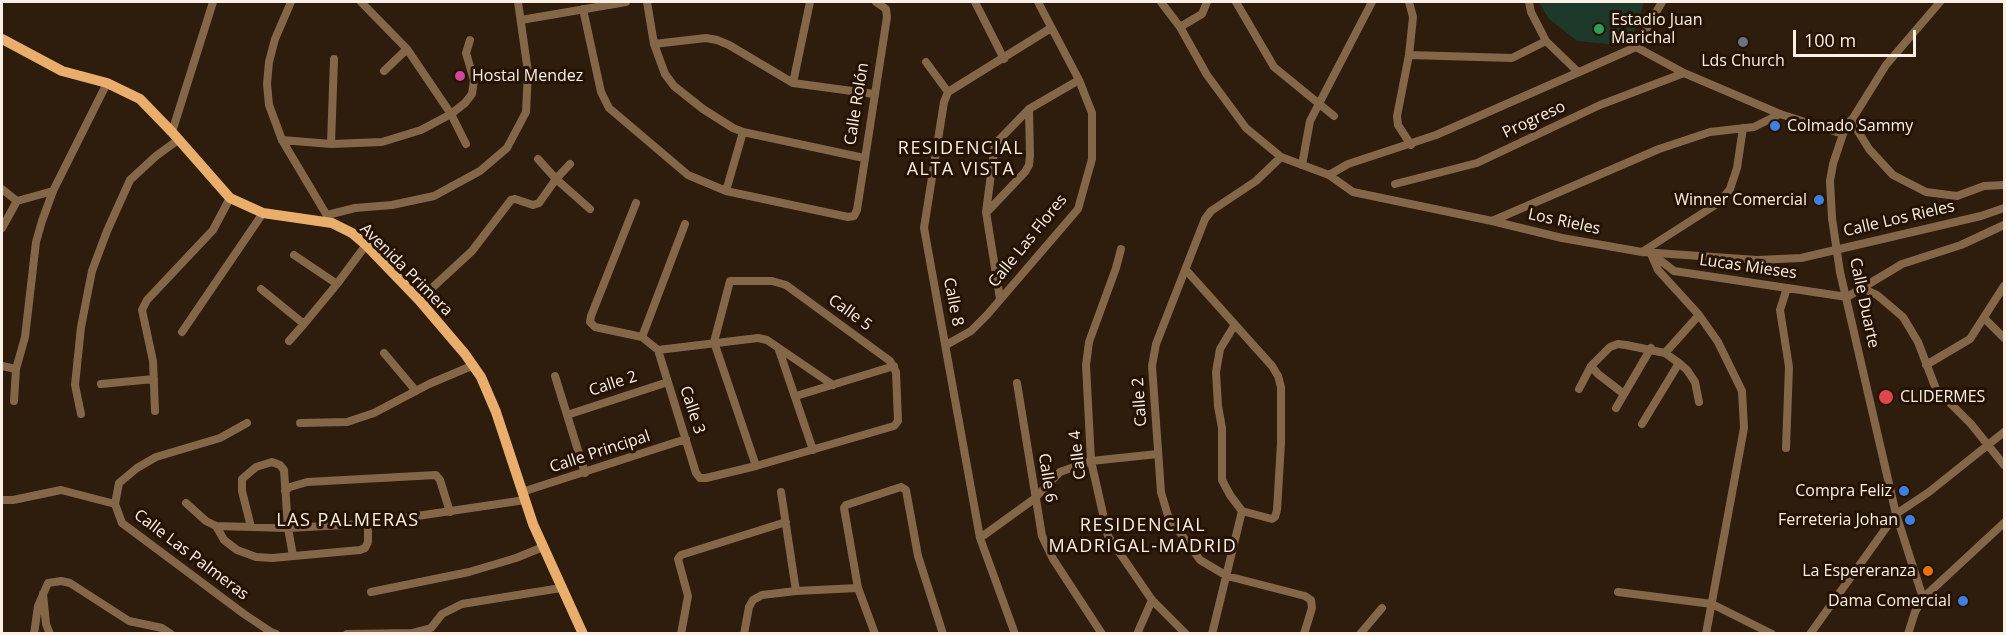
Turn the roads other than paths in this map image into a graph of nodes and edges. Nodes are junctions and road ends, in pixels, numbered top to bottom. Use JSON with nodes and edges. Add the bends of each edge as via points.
{"nodes":[{"id":1,"x":213,"y":2,"type":"edge"},
{"id":2,"x":291,"y":2,"type":"edge"},
{"id":3,"x":361,"y":2,"type":"edge"},
{"id":4,"x":518,"y":2,"type":"edge"},
{"id":5,"x":626,"y":2,"type":"edge"},
{"id":6,"x":647,"y":2,"type":"edge"},
{"id":7,"x":810,"y":2,"type":"edge"},
{"id":8,"x":876,"y":2,"type":"edge"},
{"id":9,"x":975,"y":2,"type":"edge"},
{"id":10,"x":1038,"y":2,"type":"edge"},
{"id":11,"x":1161,"y":2,"type":"edge"},
{"id":12,"x":1207,"y":2,"type":"edge"},
{"id":13,"x":1236,"y":2,"type":"edge"},
{"id":14,"x":1372,"y":2,"type":"edge"},
{"id":15,"x":1409,"y":2,"type":"edge"},
{"id":16,"x":1529,"y":2,"type":"edge"},
{"id":17,"x":1662,"y":2,"type":"edge"},
{"id":18,"x":1940,"y":2,"type":"edge"},
{"id":19,"x":583,"y":9,"type":"junction"},
{"id":20,"x":521,"y":20,"type":"junction"},
{"id":21,"x":1180,"y":27,"type":"junction"},
{"id":22,"x":1051,"y":28,"type":"junction"},
{"id":23,"x":2,"y":39,"type":"edge"},
{"id":24,"x":470,"y":39,"type":"dead end"},
{"id":25,"x":1546,"y":41,"type":"junction"},
{"id":26,"x":654,"y":44,"type":"junction"},
{"id":27,"x":1636,"y":47,"type":"junction"},
{"id":28,"x":407,"y":50,"type":"junction"},
{"id":29,"x":1409,"y":55,"type":"junction"},
{"id":30,"x":334,"y":59,"type":"dead end"},
{"id":31,"x":1004,"y":59,"type":"junction"},
{"id":32,"x":926,"y":62,"type":"dead end"},
{"id":33,"x":384,"y":71,"type":"dead end"},
{"id":34,"x":1578,"y":72,"type":"junction"},
{"id":35,"x":1684,"y":73,"type":"junction"},
{"id":36,"x":1079,"y":80,"type":"junction"},
{"id":37,"x":793,"y":83,"type":"junction"},
{"id":38,"x":107,"y":84,"type":"junction"},
{"id":39,"x":948,"y":92,"type":"junction"},
{"id":40,"x":874,"y":94,"type":"junction"},
{"id":41,"x":1320,"y":104,"type":"junction"},
{"id":42,"x":1029,"y":109,"type":"junction"},
{"id":43,"x":451,"y":114,"type":"junction"},
{"id":44,"x":1780,"y":114,"type":"junction"},
{"id":45,"x":1334,"y":116,"type":"dead end"},
{"id":46,"x":1851,"y":120,"type":"junction"},
{"id":47,"x":1743,"y":128,"type":"junction"},
{"id":48,"x":743,"y":132,"type":"junction"},
{"id":49,"x":1843,"y":134,"type":"junction"},
{"id":50,"x":175,"y":136,"type":"junction"},
{"id":51,"x":282,"y":140,"type":"junction"},
{"id":52,"x":331,"y":144,"type":"junction"},
{"id":53,"x":466,"y":144,"type":"dead end"},
{"id":54,"x":1411,"y":145,"type":"junction"},
{"id":55,"x":1281,"y":157,"type":"junction"},
{"id":56,"x":864,"y":158,"type":"junction"},
{"id":57,"x":538,"y":159,"type":"dead end"},
{"id":58,"x":570,"y":164,"type":"dead end"},
{"id":59,"x":1302,"y":165,"type":"junction"},
{"id":60,"x":1329,"y":175,"type":"junction"},
{"id":61,"x":555,"y":179,"type":"junction"},
{"id":62,"x":1395,"y":184,"type":"dead end"},
{"id":63,"x":2004,"y":185,"type":"edge"},
{"id":64,"x":2,"y":189,"type":"edge"},
{"id":65,"x":53,"y":191,"type":"junction"},
{"id":66,"x":726,"y":191,"type":"junction"},
{"id":67,"x":230,"y":198,"type":"junction"},
{"id":68,"x":16,"y":201,"type":"junction"},
{"id":69,"x":636,"y":203,"type":"dead end"},
{"id":70,"x":2004,"y":208,"type":"edge"},
{"id":71,"x":590,"y":209,"type":"dead end"},
{"id":72,"x":986,"y":212,"type":"junction"},
{"id":73,"x":263,"y":213,"type":"junction"},
{"id":74,"x":329,"y":219,"type":"junction"},
{"id":75,"x":1492,"y":221,"type":"junction"},
{"id":76,"x":685,"y":224,"type":"dead end"},
{"id":77,"x":2004,"y":225,"type":"edge"},
{"id":78,"x":2,"y":228,"type":"edge"},
{"id":79,"x":366,"y":245,"type":"junction"},
{"id":80,"x":1121,"y":249,"type":"dead end"},
{"id":81,"x":1647,"y":253,"type":"junction"},
{"id":82,"x":294,"y":255,"type":"dead end"},
{"id":83,"x":1801,"y":258,"type":"joint"},
{"id":84,"x":1186,"y":270,"type":"junction"},
{"id":85,"x":338,"y":284,"type":"junction"},
{"id":86,"x":2004,"y":286,"type":"edge"},
{"id":87,"x":1787,"y":288,"type":"junction"},
{"id":88,"x":1862,"y":288,"type":"junction"},
{"id":89,"x":261,"y":289,"type":"dead end"},
{"id":90,"x":1847,"y":297,"type":"junction"},
{"id":91,"x":1000,"y":299,"type":"junction"},
{"id":92,"x":418,"y":300,"type":"junction"},
{"id":93,"x":1699,"y":315,"type":"junction"},
{"id":94,"x":1984,"y":318,"type":"junction"},
{"id":95,"x":304,"y":324,"type":"junction"},
{"id":96,"x":1234,"y":326,"type":"junction"},
{"id":97,"x":182,"y":332,"type":"dead end"},
{"id":98,"x":642,"y":337,"type":"junction"},
{"id":99,"x":2004,"y":338,"type":"edge"},
{"id":100,"x":289,"y":341,"type":"dead end"},
{"id":101,"x":714,"y":342,"type":"junction"},
{"id":102,"x":946,"y":345,"type":"junction"},
{"id":103,"x":1651,"y":348,"type":"junction"},
{"id":104,"x":658,"y":350,"type":"junction"},
{"id":105,"x":779,"y":350,"type":"junction"},
{"id":106,"x":384,"y":353,"type":"dead end"},
{"id":107,"x":1665,"y":353,"type":"junction"},
{"id":108,"x":1679,"y":363,"type":"junction"},
{"id":109,"x":474,"y":365,"type":"junction"},
{"id":110,"x":1926,"y":365,"type":"junction"},
{"id":111,"x":2,"y":366,"type":"edge"},
{"id":112,"x":894,"y":366,"type":"junction"},
{"id":113,"x":1591,"y":366,"type":"junction"},
{"id":114,"x":16,"y":369,"type":"junction"},
{"id":115,"x":555,"y":376,"type":"dead end"},
{"id":116,"x":154,"y":379,"type":"junction"},
{"id":117,"x":668,"y":382,"type":"junction"},
{"id":118,"x":1017,"y":383,"type":"dead end"},
{"id":119,"x":101,"y":384,"type":"dead end"},
{"id":120,"x":833,"y":385,"type":"junction"},
{"id":121,"x":1579,"y":389,"type":"dead end"},
{"id":122,"x":416,"y":391,"type":"junction"},
{"id":123,"x":1624,"y":394,"type":"junction"},
{"id":124,"x":796,"y":396,"type":"junction"},
{"id":125,"x":14,"y":401,"type":"dead end"},
{"id":126,"x":1699,"y":402,"type":"dead end"},
{"id":127,"x":1616,"y":408,"type":"dead end"},
{"id":128,"x":154,"y":411,"type":"dead end"},
{"id":129,"x":81,"y":414,"type":"dead end"},
{"id":130,"x":567,"y":415,"type":"junction"},
{"id":131,"x":247,"y":423,"type":"dead end"},
{"id":132,"x":300,"y":423,"type":"dead end"},
{"id":133,"x":1642,"y":424,"type":"dead end"},
{"id":134,"x":2004,"y":432,"type":"edge"},
{"id":135,"x":686,"y":439,"type":"junction"},
{"id":136,"x":1989,"y":446,"type":"junction"},
{"id":137,"x":1786,"y":448,"type":"dead end"},
{"id":138,"x":813,"y":450,"type":"junction"},
{"id":139,"x":1158,"y":454,"type":"junction"},
{"id":140,"x":1091,"y":460,"type":"junction"},
{"id":141,"x":2004,"y":465,"type":"edge"},
{"id":142,"x":756,"y":466,"type":"junction"},
{"id":143,"x":585,"y":473,"type":"junction"},
{"id":144,"x":285,"y":491,"type":"junction"},
{"id":145,"x":781,"y":492,"type":"dead end"},
{"id":146,"x":524,"y":496,"type":"junction"},
{"id":147,"x":1034,"y":499,"type":"junction"},
{"id":148,"x":2,"y":501,"type":"edge"},
{"id":149,"x":186,"y":503,"type":"dead end"},
{"id":150,"x":115,"y":504,"type":"junction"},
{"id":151,"x":1242,"y":511,"type":"junction"},
{"id":152,"x":450,"y":512,"type":"junction"},
{"id":153,"x":1896,"y":514,"type":"junction"},
{"id":154,"x":786,"y":522,"type":"junction"},
{"id":155,"x":368,"y":523,"type":"junction"},
{"id":156,"x":2004,"y":523,"type":"edge"},
{"id":157,"x":216,"y":526,"type":"junction"},
{"id":158,"x":250,"y":527,"type":"junction"},
{"id":159,"x":288,"y":528,"type":"junction"},
{"id":160,"x":980,"y":538,"type":"junction"},
{"id":161,"x":543,"y":547,"type":"junction"},
{"id":162,"x":293,"y":556,"type":"junction"},
{"id":163,"x":1227,"y":576,"type":"junction"},
{"id":164,"x":561,"y":588,"type":"junction"},
{"id":165,"x":858,"y":588,"type":"junction"},
{"id":166,"x":796,"y":591,"type":"junction"},
{"id":167,"x":371,"y":592,"type":"dead end"},
{"id":168,"x":1618,"y":592,"type":"dead end"},
{"id":169,"x":43,"y":594,"type":"junction"},
{"id":170,"x":1923,"y":598,"type":"junction"},
{"id":171,"x":1152,"y":600,"type":"junction"},
{"id":172,"x":1712,"y":604,"type":"junction"},
{"id":173,"x":1382,"y":608,"type":"dead end"},
{"id":174,"x":34,"y":633,"type":"edge"},
{"id":175,"x":50,"y":633,"type":"edge"},
{"id":176,"x":171,"y":633,"type":"edge"},
{"id":177,"x":276,"y":633,"type":"edge"},
{"id":178,"x":347,"y":633,"type":"edge"},
{"id":179,"x":583,"y":633,"type":"edge"},
{"id":180,"x":681,"y":633,"type":"edge"},
{"id":181,"x":744,"y":633,"type":"edge"},
{"id":182,"x":875,"y":633,"type":"edge"},
{"id":183,"x":943,"y":633,"type":"edge"},
{"id":184,"x":1015,"y":633,"type":"edge"},
{"id":185,"x":1102,"y":633,"type":"edge"},
{"id":186,"x":1137,"y":633,"type":"edge"},
{"id":187,"x":1186,"y":633,"type":"edge"},
{"id":188,"x":1212,"y":633,"type":"edge"},
{"id":189,"x":1304,"y":633,"type":"edge"},
{"id":190,"x":1360,"y":633,"type":"edge"},
{"id":191,"x":1707,"y":633,"type":"edge"},
{"id":192,"x":1772,"y":633,"type":"edge"},
{"id":193,"x":1810,"y":633,"type":"edge"},
{"id":194,"x":1908,"y":633,"type":"edge"}],
"edges":[{"from":1,"to":50,"type":"street"},
{"from":2,"to":51,"type":"street","via":[[275,39],[267,84],[269,105]]},
{"from":3,"to":28,"type":"street"},
{"from":4,"to":20,"type":"street"},
{"from":5,"to":19,"type":"street"},
{"from":6,"to":26,"type":"street"},
{"from":7,"to":37,"type":"street"},
{"from":8,"to":40,"type":"street","name":"Calle Rolón","via":[[881,3],[887,16]]},
{"from":9,"to":31,"type":"street"},
{"from":10,"to":22,"type":"street","name":"Calle Las Flores"},
{"from":11,"to":21,"type":"street","name":"Los Rieles"},
{"from":12,"to":21,"type":"street","via":[[1202,14]]},
{"from":13,"to":41,"type":"street","via":[[1274,68]]},
{"from":14,"to":41,"type":"street"},
{"from":15,"to":29,"type":"street","via":[[1413,17]]},
{"from":16,"to":25,"type":"street"},
{"from":17,"to":27,"type":"street"},
{"from":18,"to":46,"type":"street","name":"Calle Duarte","via":[[1886,65]]},
{"from":19,"to":20,"type":"street"},
{"from":19,"to":66,"type":"street","via":[[601,92],[609,108],[687,175]]},
{"from":20,"to":74,"type":"street","via":[[528,72],[526,112],[507,148],[480,171],[434,196],[355,208]]},
{"from":21,"to":55,"type":"street","name":"Los Rieles","via":[[1238,119]]},
{"from":22,"to":31,"type":"street"},
{"from":22,"to":36,"type":"street","name":"Calle Las Flores"},
{"from":23,"to":38,"type":"main road","name":"Avenida Primera","via":[[62,71]]},
{"from":24,"to":43,"type":"street","via":[[466,53],[474,89]]},
{"from":25,"to":29,"type":"street","via":[[1512,58]]},
{"from":25,"to":34,"type":"street"},
{"from":26,"to":37,"type":"street","via":[[717,40]]},
{"from":26,"to":48,"type":"street","via":[[664,74],[674,86],[703,110]]},
{"from":27,"to":34,"type":"street"},
{"from":27,"to":35,"type":"street"},
{"from":28,"to":33,"type":"street"},
{"from":28,"to":43,"type":"street"},
{"from":29,"to":54,"type":"street","via":[[1397,116],[1398,125]]},
{"from":30,"to":52,"type":"street"},
{"from":31,"to":39,"type":"street"},
{"from":32,"to":39,"type":"street"},
{"from":34,"to":54,"type":"street"},
{"from":35,"to":44,"type":"street"},
{"from":35,"to":62,"type":"street","name":"Progreso","via":[[1600,105],[1477,163]]},
{"from":36,"to":42,"type":"street"},
{"from":36,"to":91,"type":"street","name":"Calle Las Flores","via":[[1092,113],[1092,159],[1078,208]]},
{"from":37,"to":40,"type":"street"},
{"from":38,"to":50,"type":"main road","name":"Avenida Primera","via":[[140,99]]},
{"from":38,"to":65,"type":"street"},
{"from":39,"to":102,"type":"street","name":"Calle 8","via":[[924,228]]},
{"from":40,"to":56,"type":"street","name":"Calle Rolón"},
{"from":41,"to":45,"type":"street"},
{"from":41,"to":59,"type":"street","via":[[1310,121]]},
{"from":42,"to":72,"type":"street","via":[[995,144]]},
{"from":42,"to":72,"type":"street","via":[[1029,165]]},
{"from":43,"to":52,"type":"street","via":[[421,130],[382,142]]},
{"from":43,"to":53,"type":"street"},
{"from":44,"to":47,"type":"street"},
{"from":44,"to":49,"type":"street"},
{"from":46,"to":49,"type":"street","name":"Calle Duarte"},
{"from":46,"to":63,"type":"street","via":[[1869,149],[1893,174],[1926,192],[1957,196],[1984,186]]},
{"from":47,"to":75,"type":"street","via":[[1710,132],[1659,149]]},
{"from":47,"to":81,"type":"street","via":[[1731,189],[1720,202]]},
{"from":48,"to":56,"type":"street"},
{"from":48,"to":66,"type":"street"},
{"from":49,"to":90,"type":"street","name":"Calle Duarte","bridge":true,"via":[[1830,181],[1832,218]]},
{"from":50,"to":67,"type":"main road","name":"Avenida Primera"},
{"from":50,"to":129,"type":"street","via":[[130,180],[92,271],[75,385]]},
{"from":51,"to":52,"type":"street"},
{"from":51,"to":74,"type":"street"},
{"from":54,"to":60,"type":"street","via":[[1348,164]]},
{"from":55,"to":59,"type":"street","name":"Los Rieles"},
{"from":55,"to":84,"type":"street","name":"Calle 2","via":[[1256,181],[1211,211]]},
{"from":56,"to":66,"type":"street","name":"Calle Rolón","via":[[854,216]]},
{"from":57,"to":61,"type":"street"},
{"from":58,"to":61,"type":"street"},
{"from":59,"to":60,"type":"street","name":"Los Rieles"},
{"from":60,"to":75,"type":"street","name":"Los Rieles","via":[[1353,192]]},
{"from":61,"to":71,"type":"street"},
{"from":61,"to":92,"type":"street","via":[[539,203],[511,200],[472,251]]},
{"from":64,"to":68,"type":"street"},
{"from":65,"to":68,"type":"street"},
{"from":65,"to":114,"type":"street","via":[[36,242],[25,337]]},
{"from":67,"to":73,"type":"main road","name":"Avenida Primera"},
{"from":67,"to":116,"type":"street","via":[[213,230],[142,310]]},
{"from":68,"to":78,"type":"street"},
{"from":69,"to":98,"type":"street","via":[[590,322],[595,327]]},
{"from":70,"to":83,"type":"street","name":"Calle Los Rieles"},
{"from":72,"to":91,"type":"street"},
{"from":73,"to":74,"type":"main road","name":"Avenida Primera"},
{"from":73,"to":97,"type":"street"},
{"from":74,"to":79,"type":"main road","name":"Avenida Primera"},
{"from":75,"to":81,"type":"street","name":"Los Rieles"},
{"from":76,"to":98,"type":"street"},
{"from":77,"to":88,"type":"street","via":[[1961,245],[1902,264]]},
{"from":79,"to":85,"type":"street"},
{"from":79,"to":92,"type":"main road","name":"Avenida Primera"},
{"from":80,"to":140,"type":"street","name":"Calle 4","via":[[1089,342],[1086,365]]},
{"from":81,"to":83,"type":"street","name":"Los Rieles","via":[[1756,260]]},
{"from":81,"to":87,"type":"street","name":"Lucas Mieses","via":[[1674,271]]},
{"from":81,"to":93,"type":"street"},
{"from":82,"to":85,"type":"street"},
{"from":84,"to":96,"type":"street"},
{"from":84,"to":139,"type":"street","name":"Calle 2","via":[[1153,355]]},
{"from":85,"to":95,"type":"street"},
{"from":86,"to":94,"type":"street"},
{"from":87,"to":90,"type":"street","name":"Lucas Mieses"},
{"from":87,"to":137,"type":"street","via":[[1780,310],[1789,367]]},
{"from":88,"to":90,"type":"street"},
{"from":88,"to":110,"type":"street","via":[[1903,317]]},
{"from":89,"to":95,"type":"street"},
{"from":90,"to":153,"type":"street","name":"Calle Duarte"},
{"from":91,"to":102,"type":"street","name":"Calle Las Flores","via":[[971,332]]},
{"from":92,"to":109,"type":"main road","name":"Avenida Primera"},
{"from":93,"to":107,"type":"street"},
{"from":93,"to":172,"type":"street","via":[[1743,391],[1744,428]]},
{"from":94,"to":99,"type":"street"},
{"from":94,"to":110,"type":"street","via":[[1970,339]]},
{"from":95,"to":100,"type":"street"},
{"from":96,"to":151,"type":"street","via":[[1220,349],[1216,372],[1222,480]]},
{"from":96,"to":151,"type":"street","via":[[1272,366],[1281,387],[1278,510],[1272,519]]},
{"from":98,"to":104,"type":"street"},
{"from":101,"to":104,"type":"street"},
{"from":101,"to":105,"type":"street","via":[[758,338]]},
{"from":101,"to":112,"type":"street","name":"Calle 5","via":[[730,280],[772,281],[786,285]]},
{"from":101,"to":142,"type":"street"},
{"from":102,"to":160,"type":"street","name":"Calle 8"},
{"from":103,"to":107,"type":"street"},
{"from":103,"to":113,"type":"street","via":[[1618,344]]},
{"from":103,"to":123,"type":"street"},
{"from":104,"to":117,"type":"street","name":"Calle 3"},
{"from":105,"to":120,"type":"street"},
{"from":105,"to":124,"type":"street"},
{"from":106,"to":122,"type":"street"},
{"from":107,"to":108,"type":"street"},
{"from":108,"to":126,"type":"street","via":[[1695,382]]},
{"from":108,"to":133,"type":"street"},
{"from":109,"to":122,"type":"street"},
{"from":109,"to":146,"type":"main road","name":"Avenida Primera","via":[[496,412]]},
{"from":110,"to":136,"type":"street","via":[[1936,389]]},
{"from":111,"to":114,"type":"street"},
{"from":112,"to":120,"type":"street"},
{"from":112,"to":138,"type":"street","via":[[897,425]]},
{"from":113,"to":121,"type":"street"},
{"from":113,"to":123,"type":"street"},
{"from":114,"to":125,"type":"street"},
{"from":115,"to":130,"type":"street"},
{"from":116,"to":119,"type":"street"},
{"from":116,"to":128,"type":"street"},
{"from":117,"to":130,"type":"street","name":"Calle 2"},
{"from":117,"to":135,"type":"street","name":"Calle 3"},
{"from":118,"to":147,"type":"street","name":"Calle 6"},
{"from":120,"to":124,"type":"street"},
{"from":122,"to":132,"type":"street","via":[[347,422]]},
{"from":123,"to":127,"type":"street"},
{"from":124,"to":138,"type":"street"},
{"from":130,"to":143,"type":"street"},
{"from":131,"to":150,"type":"street","name":"Calle Las Palmeras","via":[[220,438],[156,457],[136,468],[119,483]]},
{"from":134,"to":136,"type":"street"},
{"from":135,"to":142,"type":"street","name":"Calle 3","via":[[700,478]]},
{"from":135,"to":143,"type":"street","name":"Calle Principal"},
{"from":136,"to":141,"type":"street"},
{"from":136,"to":153,"type":"street"},
{"from":138,"to":142,"type":"street"},
{"from":139,"to":140,"type":"street"},
{"from":139,"to":163,"type":"street","name":"Calle 2","via":[[1167,516],[1200,560]]},
{"from":140,"to":147,"type":"street","via":[[1060,472]]},
{"from":140,"to":171,"type":"street","name":"Calle 4","via":[[1108,536]]},
{"from":143,"to":146,"type":"street","name":"Calle Principal"},
{"from":144,"to":152,"type":"street","via":[[307,482],[436,475]]},
{"from":144,"to":158,"type":"street","via":[[280,465],[272,462],[246,474],[241,485]]},
{"from":144,"to":159,"type":"street"},
{"from":145,"to":154,"type":"street"},
{"from":146,"to":152,"type":"street","name":"Calle Principal"},
{"from":146,"to":161,"type":"main road","name":"Avenida Primera"},
{"from":147,"to":160,"type":"street"},
{"from":147,"to":185,"type":"street","name":"Calle 6","via":[[1042,536],[1053,559]]},
{"from":148,"to":150,"type":"street","via":[[61,490]]},
{"from":149,"to":157,"type":"street"},
{"from":150,"to":177,"type":"street","name":"Calle Las Palmeras","via":[[122,523],[244,614]]},
{"from":151,"to":163,"type":"street"},
{"from":152,"to":155,"type":"street","name":"Calle Principal"},
{"from":153,"to":170,"type":"street","name":"Calle Duarte"},
{"from":153,"to":193,"type":"street"},
{"from":154,"to":166,"type":"street"},
{"from":154,"to":180,"type":"street","via":[[681,555],[678,559],[688,596]]},
{"from":155,"to":159,"type":"street","name":"Calle Principal"},
{"from":155,"to":162,"type":"street","via":[[365,548]]},
{"from":156,"to":170,"type":"street"},
{"from":157,"to":158,"type":"street","name":"Calle Principal"},
{"from":157,"to":162,"type":"street","via":[[224,540],[237,550],[256,557]]},
{"from":158,"to":159,"type":"street","name":"Calle Principal"},
{"from":159,"to":162,"type":"street"},
{"from":160,"to":184,"type":"street","name":"Calle 8"},
{"from":161,"to":164,"type":"main road","name":"Avenida Primera"},
{"from":161,"to":167,"type":"street","via":[[469,572]]},
{"from":163,"to":188,"type":"street"},
{"from":163,"to":189,"type":"street","name":"Calle 2","via":[[1311,600]]},
{"from":164,"to":178,"type":"street","via":[[462,604],[442,614],[431,628],[412,633]]},
{"from":164,"to":179,"type":"main road","name":"Avenida Primera"},
{"from":165,"to":166,"type":"street"},
{"from":165,"to":182,"type":"street"},
{"from":165,"to":183,"type":"street","via":[[844,508],[902,487],[906,490],[918,556]]},
{"from":166,"to":181,"type":"street","via":[[753,600]]},
{"from":168,"to":172,"type":"street"},
{"from":169,"to":174,"type":"street"},
{"from":169,"to":175,"type":"street"},
{"from":169,"to":176,"type":"street","via":[[48,583],[70,583],[129,621]]},
{"from":170,"to":194,"type":"street"},
{"from":171,"to":186,"type":"street"},
{"from":171,"to":187,"type":"street","name":"Calle 4"},
{"from":172,"to":191,"type":"street"},
{"from":172,"to":192,"type":"street"},
{"from":173,"to":190,"type":"street"}]}
